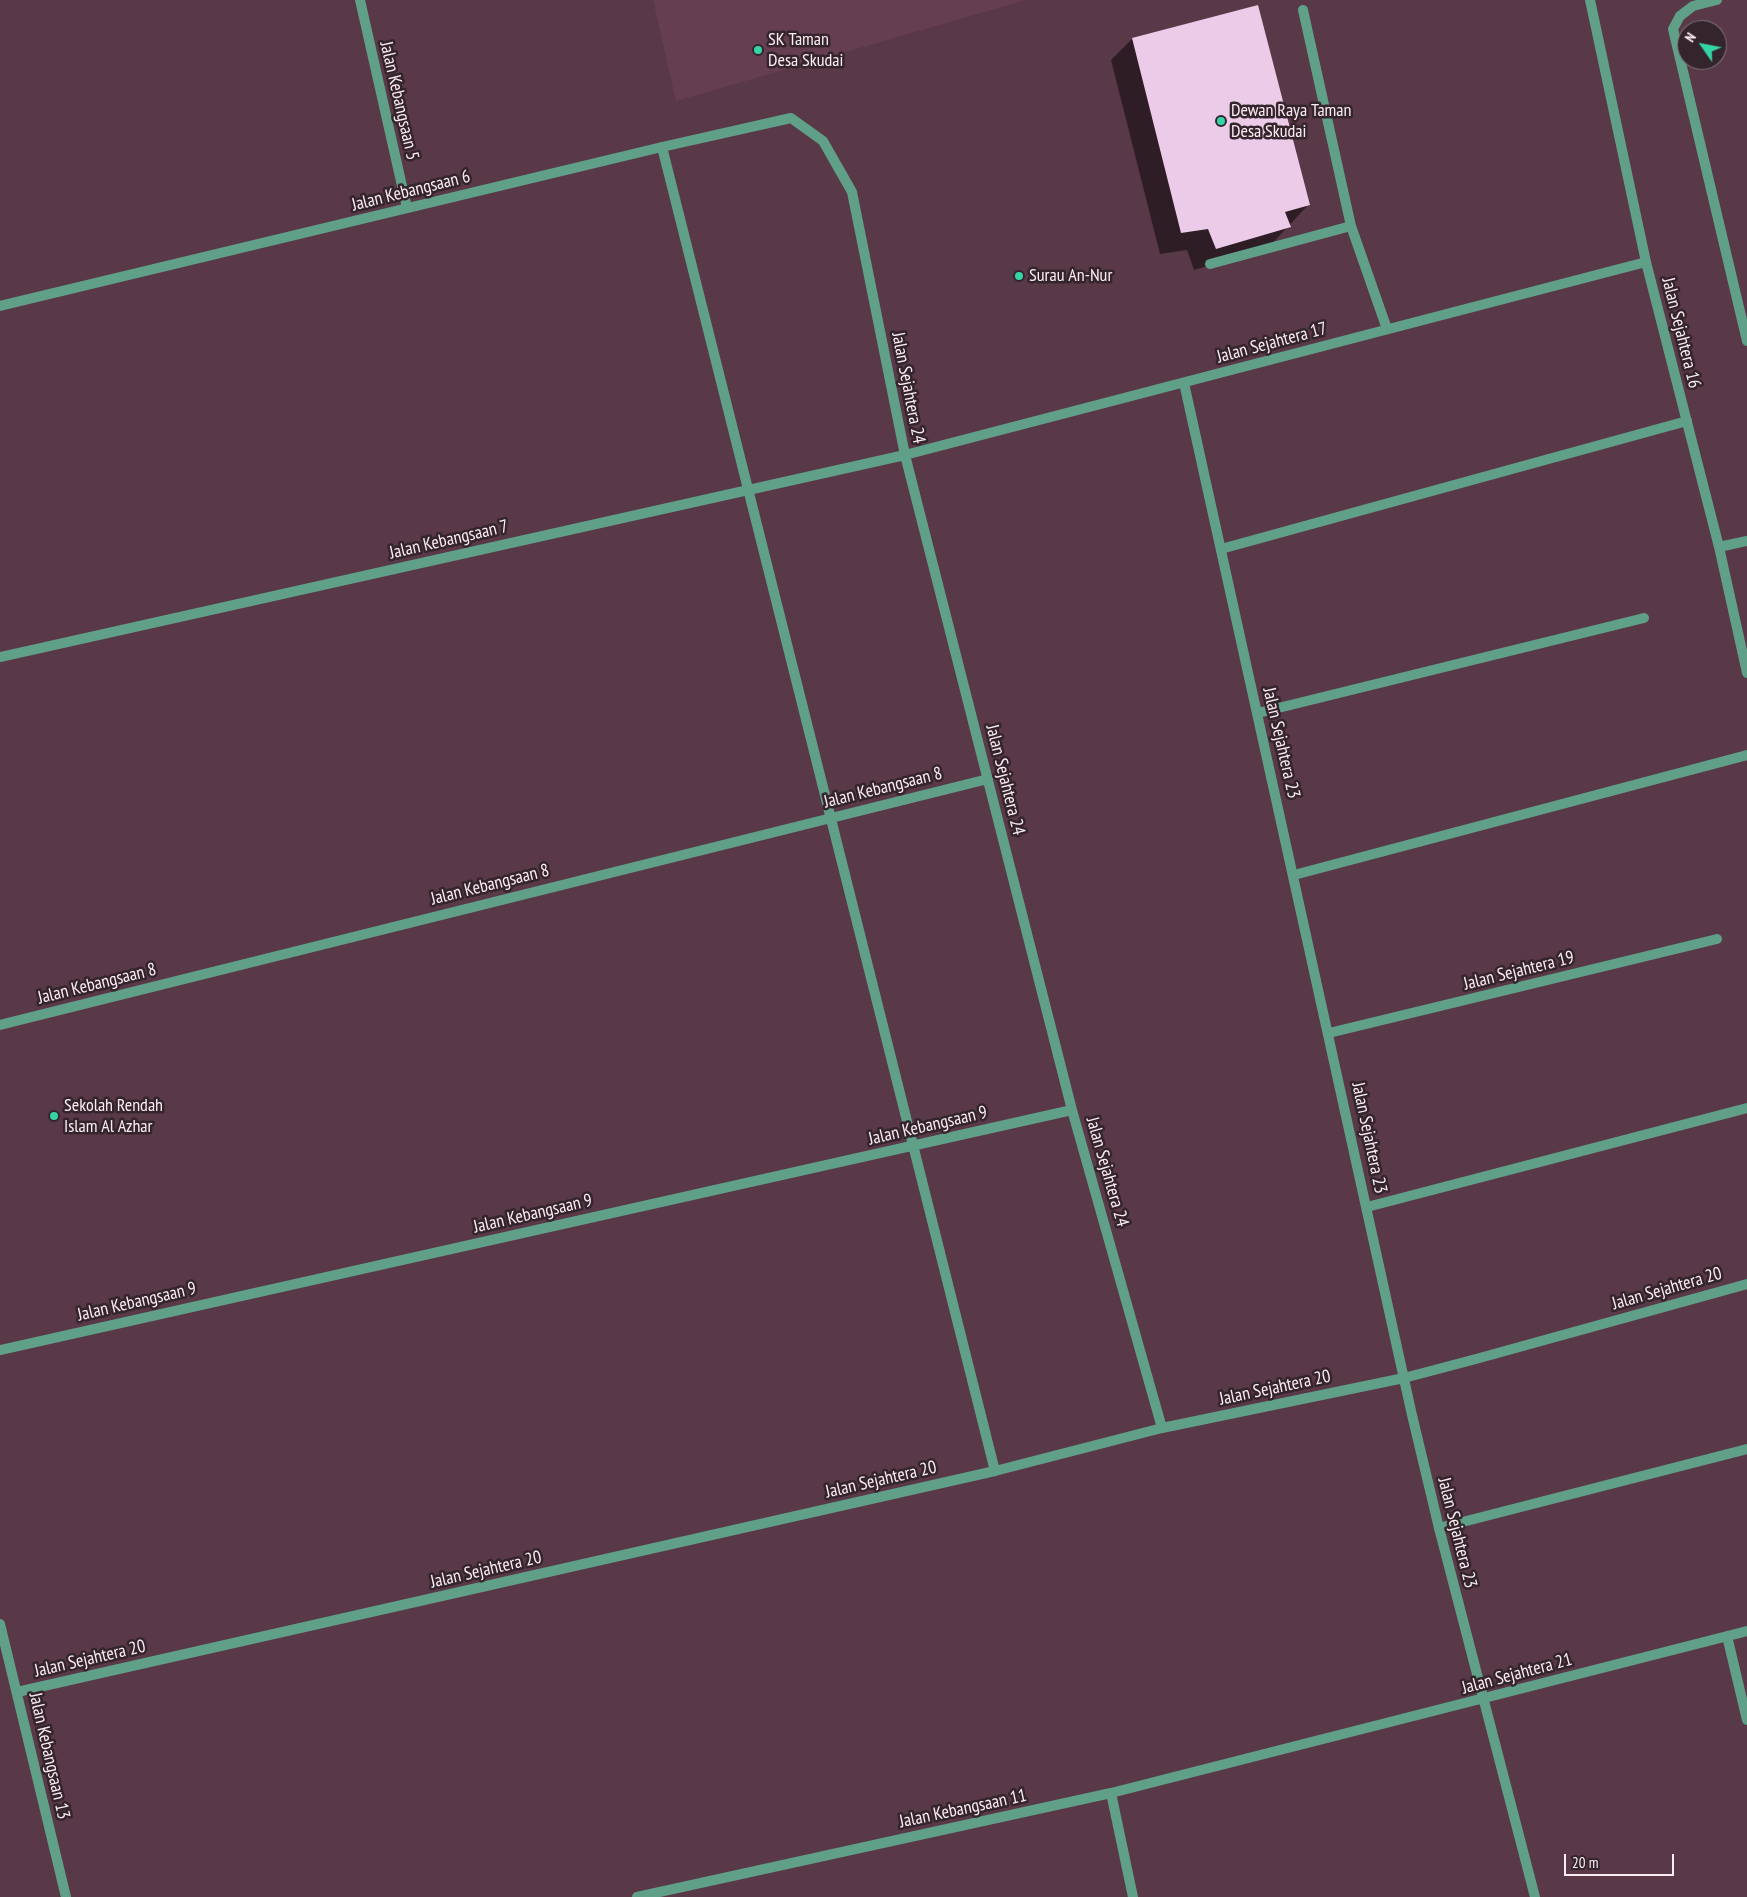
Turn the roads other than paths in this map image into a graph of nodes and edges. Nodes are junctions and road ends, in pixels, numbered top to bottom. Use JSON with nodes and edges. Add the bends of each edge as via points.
{"nodes":[{"id":1,"x":360,"y":0,"type":"edge"},
{"id":2,"x":1590,"y":0,"type":"edge"},
{"id":3,"x":1717,"y":0,"type":"edge"},
{"id":4,"x":1303,"y":10,"type":"dead end"},
{"id":5,"x":823,"y":141,"type":"joint"},
{"id":6,"x":662,"y":147,"type":"junction"},
{"id":7,"x":407,"y":208,"type":"junction"},
{"id":8,"x":1351,"y":226,"type":"junction"},
{"id":9,"x":1646,"y":262,"type":"junction"},
{"id":10,"x":1210,"y":264,"type":"dead end"},
{"id":11,"x":0,"y":306,"type":"edge"},
{"id":12,"x":1386,"y":329,"type":"junction"},
{"id":13,"x":1747,"y":341,"type":"edge"},
{"id":14,"x":1184,"y":383,"type":"junction"},
{"id":15,"x":1687,"y":421,"type":"junction"},
{"id":16,"x":905,"y":455,"type":"junction"},
{"id":17,"x":749,"y":490,"type":"junction"},
{"id":18,"x":1747,"y":541,"type":"edge"},
{"id":19,"x":1718,"y":547,"type":"junction"},
{"id":20,"x":1221,"y":550,"type":"junction"},
{"id":21,"x":1644,"y":618,"type":"dead end"},
{"id":22,"x":0,"y":656,"type":"edge"},
{"id":23,"x":1747,"y":673,"type":"edge"},
{"id":24,"x":1258,"y":713,"type":"junction"},
{"id":25,"x":1747,"y":755,"type":"edge"},
{"id":26,"x":988,"y":779,"type":"junction"},
{"id":27,"x":830,"y":817,"type":"junction"},
{"id":28,"x":1294,"y":876,"type":"junction"},
{"id":29,"x":1717,"y":940,"type":"dead end"},
{"id":30,"x":0,"y":1025,"type":"edge"},
{"id":31,"x":1329,"y":1033,"type":"junction"},
{"id":32,"x":1747,"y":1108,"type":"edge"},
{"id":33,"x":1072,"y":1110,"type":"junction"},
{"id":34,"x":913,"y":1146,"type":"junction"},
{"id":35,"x":1367,"y":1207,"type":"junction"},
{"id":36,"x":1747,"y":1284,"type":"edge"},
{"id":37,"x":0,"y":1350,"type":"edge"},
{"id":38,"x":1404,"y":1378,"type":"junction"},
{"id":39,"x":1162,"y":1428,"type":"junction"},
{"id":40,"x":1747,"y":1450,"type":"edge"},
{"id":41,"x":995,"y":1471,"type":"junction"},
{"id":42,"x":1439,"y":1528,"type":"junction"},
{"id":43,"x":0,"y":1624,"type":"edge"},
{"id":44,"x":1747,"y":1631,"type":"edge"},
{"id":45,"x":1727,"y":1636,"type":"junction"},
{"id":46,"x":17,"y":1692,"type":"junction"},
{"id":47,"x":1484,"y":1699,"type":"junction"},
{"id":48,"x":1747,"y":1720,"type":"edge"},
{"id":49,"x":1295,"y":1747,"type":"joint"},
{"id":50,"x":1111,"y":1794,"type":"junction"},
{"id":51,"x":66,"y":1897,"type":"edge"},
{"id":52,"x":637,"y":1897,"type":"edge"},
{"id":53,"x":1133,"y":1897,"type":"edge"},
{"id":54,"x":1535,"y":1897,"type":"edge"}],
"edges":[{"from":1,"to":7,"type":"street","name":"Jalan Kebangsaan 5"},
{"from":2,"to":9,"type":"street","name":"Jalan Sejahtera 16"},
{"from":3,"to":13,"type":"street","via":[[1693,6],[1680,16],[1673,28]]},
{"from":4,"to":8,"type":"street"},
{"from":5,"to":6,"type":"street","name":"Jalan Kebangsaan 6","via":[[791,118]]},
{"from":5,"to":16,"type":"street","name":"Jalan Sejahtera 24","via":[[852,192]]},
{"from":6,"to":7,"type":"street","name":"Jalan Kebangsaan 6"},
{"from":6,"to":17,"type":"street"},
{"from":7,"to":11,"type":"street","name":"Jalan Kebangsaan 6"},
{"from":8,"to":10,"type":"street"},
{"from":8,"to":12,"type":"street"},
{"from":9,"to":12,"type":"street","name":"Jalan Sejahtera 17"},
{"from":9,"to":15,"type":"street","name":"Jalan Sejahtera 16"},
{"from":12,"to":14,"type":"street","name":"Jalan Sejahtera 17"},
{"from":14,"to":16,"type":"street","name":"Jalan Sejahtera 17"},
{"from":14,"to":20,"type":"street","name":"Jalan Sejahtera 23"},
{"from":15,"to":19,"type":"street","name":"Jalan Sejahtera 16"},
{"from":15,"to":20,"type":"street"},
{"from":16,"to":17,"type":"street","name":"Jalan Kebangsaan 7"},
{"from":16,"to":26,"type":"street","name":"Jalan Sejahtera 24"},
{"from":17,"to":22,"type":"street","name":"Jalan Kebangsaan 7"},
{"from":17,"to":27,"type":"street"},
{"from":18,"to":19,"type":"street"},
{"from":19,"to":23,"type":"street","name":"Jalan Sejahtera 16"},
{"from":20,"to":24,"type":"street","name":"Jalan Sejahtera 23"},
{"from":21,"to":24,"type":"street"},
{"from":24,"to":28,"type":"street","name":"Jalan Sejahtera 23"},
{"from":25,"to":28,"type":"street"},
{"from":26,"to":27,"type":"street","name":"Jalan Kebangsaan 8"},
{"from":26,"to":33,"type":"street","name":"Jalan Sejahtera 24"},
{"from":27,"to":30,"type":"street","name":"Jalan Kebangsaan 8"},
{"from":27,"to":34,"type":"street"},
{"from":28,"to":31,"type":"street","name":"Jalan Sejahtera 23"},
{"from":29,"to":31,"type":"street","name":"Jalan Sejahtera 19"},
{"from":31,"to":35,"type":"street","name":"Jalan Sejahtera 23"},
{"from":32,"to":35,"type":"street"},
{"from":33,"to":34,"type":"street","name":"Jalan Kebangsaan 9"},
{"from":33,"to":39,"type":"street","name":"Jalan Sejahtera 24"},
{"from":34,"to":37,"type":"street","name":"Jalan Kebangsaan 9"},
{"from":34,"to":41,"type":"street"},
{"from":35,"to":38,"type":"street","name":"Jalan Sejahtera 23"},
{"from":36,"to":38,"type":"street","name":"Jalan Sejahtera 20"},
{"from":38,"to":39,"type":"street","name":"Jalan Sejahtera 20"},
{"from":38,"to":42,"type":"street","name":"Jalan Sejahtera 23"},
{"from":39,"to":41,"type":"street","name":"Jalan Sejahtera 20"},
{"from":40,"to":42,"type":"street"},
{"from":41,"to":46,"type":"street","name":"Jalan Sejahtera 20"},
{"from":42,"to":47,"type":"street","name":"Jalan Sejahtera 23"},
{"from":43,"to":46,"type":"street","name":"Jalan Kebangsaan 13"},
{"from":44,"to":45,"type":"street","name":"Jalan Sejahtera 21"},
{"from":45,"to":47,"type":"street","name":"Jalan Sejahtera 21"},
{"from":45,"to":48,"type":"street"},
{"from":46,"to":51,"type":"street","name":"Jalan Kebangsaan 13"},
{"from":47,"to":49,"type":"street","name":"Jalan Sejahtera 21"},
{"from":47,"to":54,"type":"street","name":"Jalan Sejahtera 23"},
{"from":49,"to":50,"type":"street","name":"Jalan Kebangsaan 11"},
{"from":50,"to":52,"type":"street","name":"Jalan Kebangsaan 11"},
{"from":50,"to":53,"type":"street"}]}
